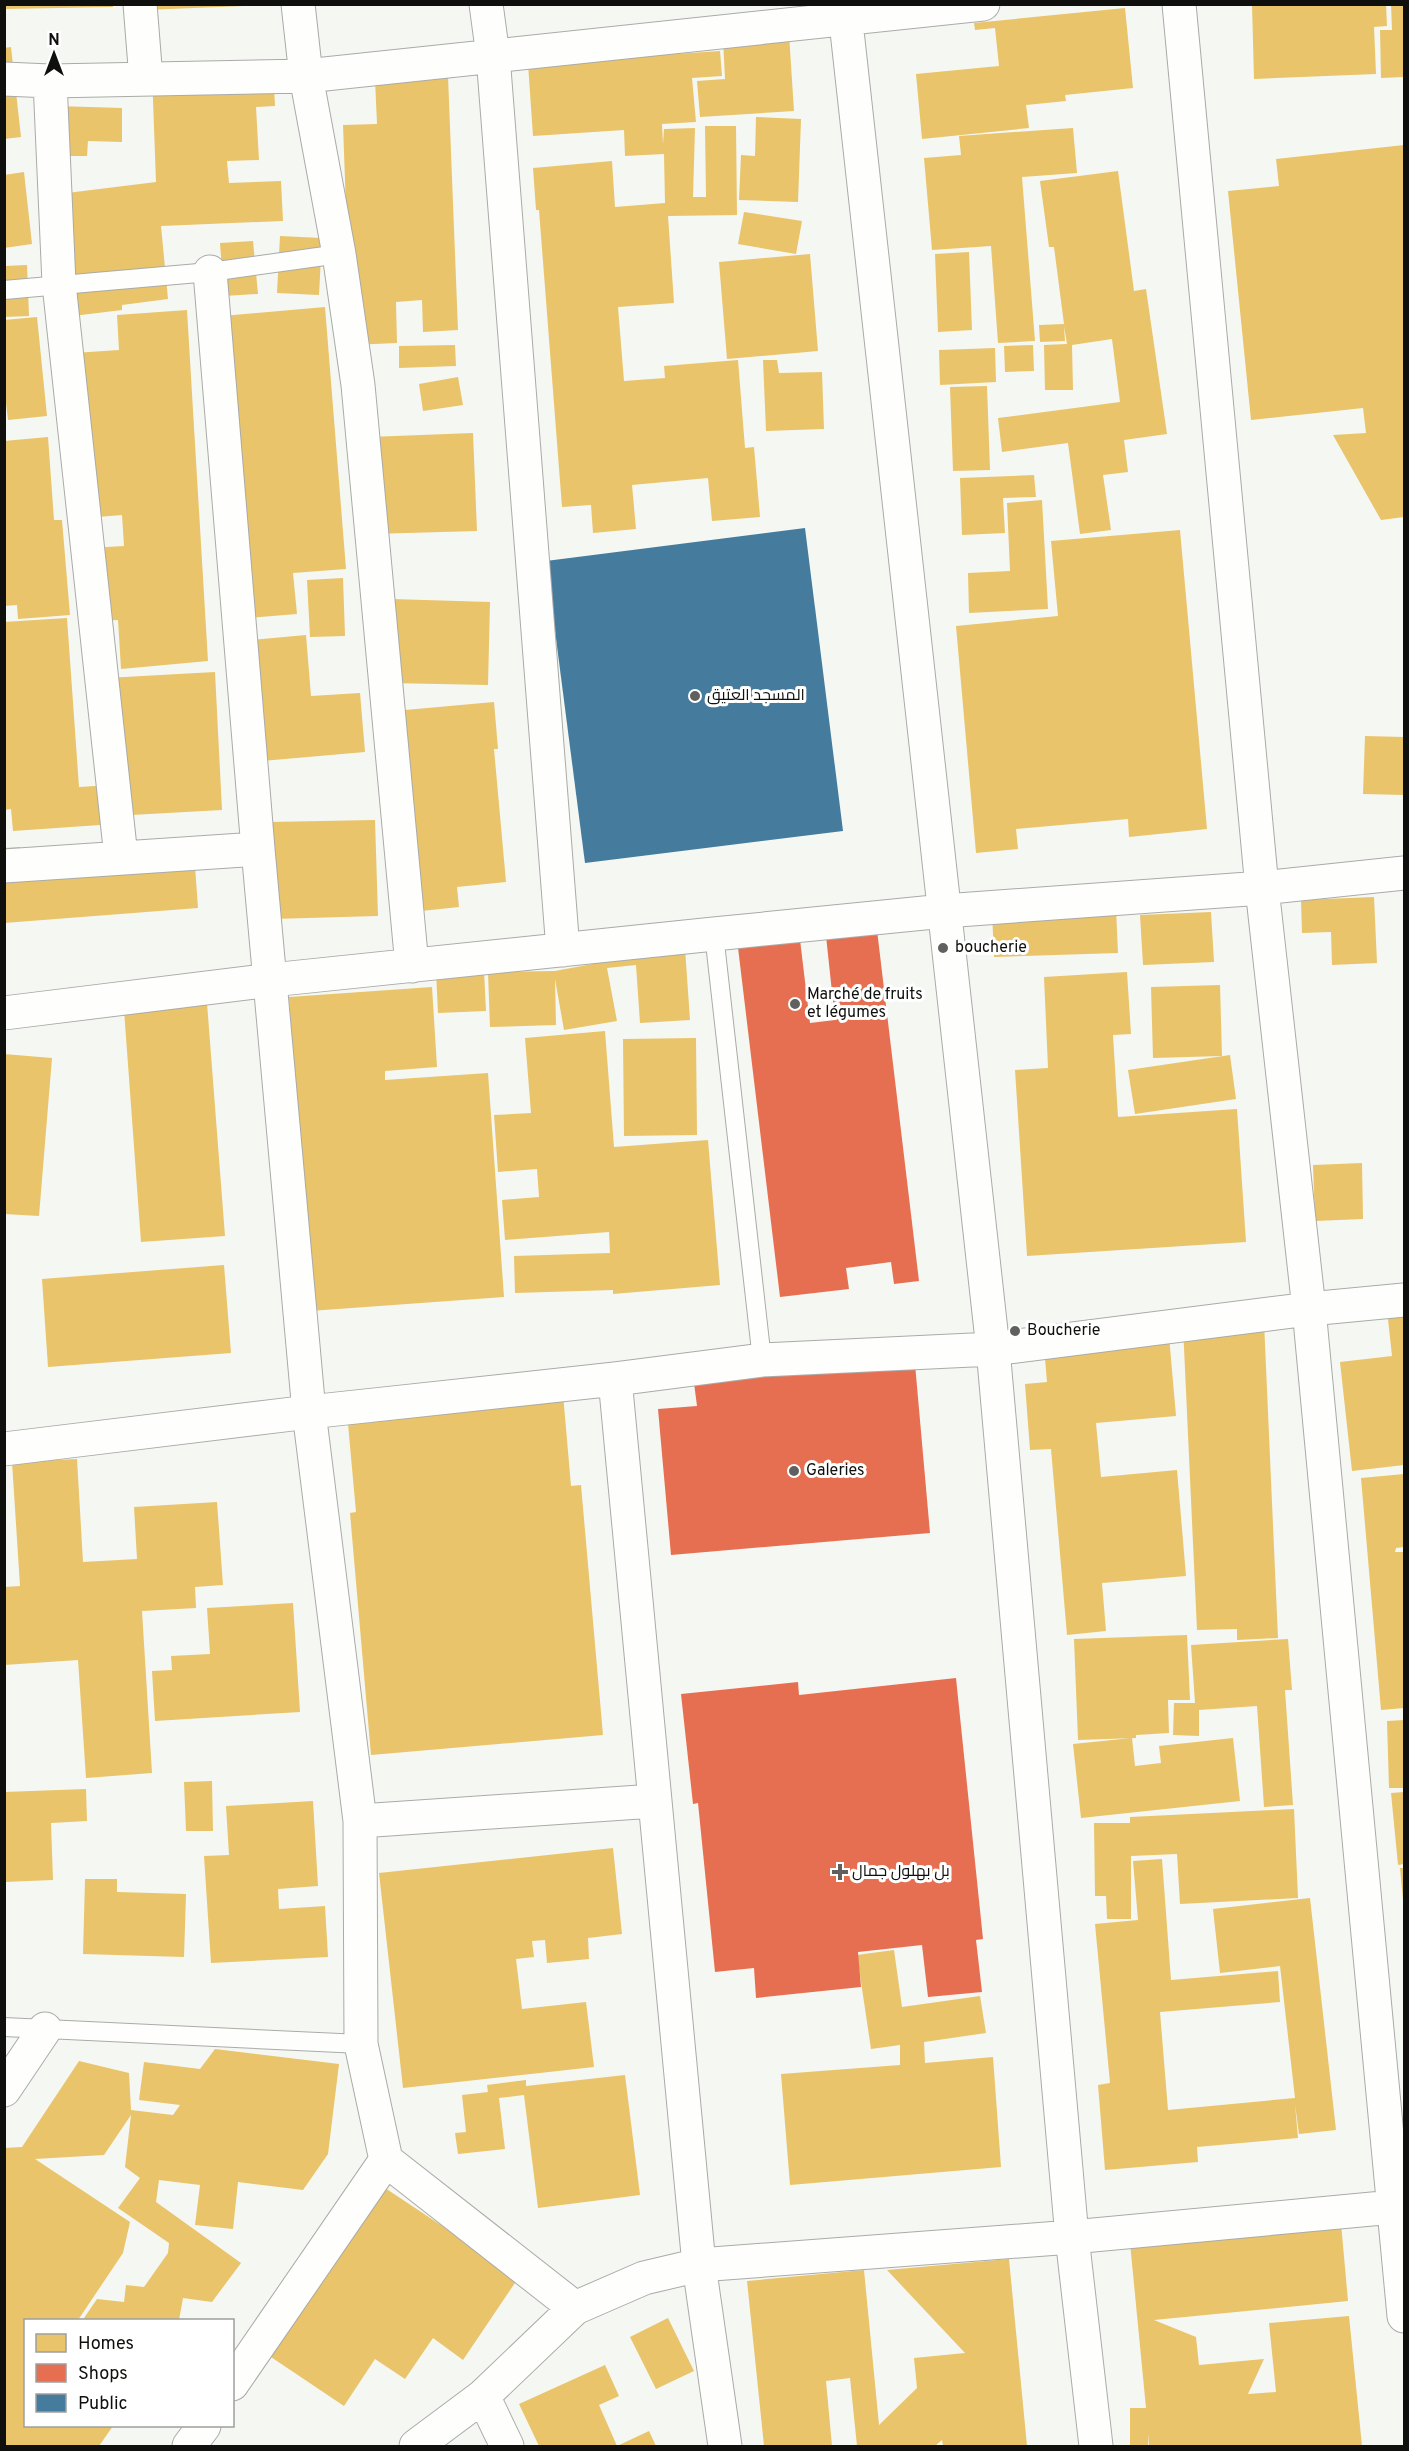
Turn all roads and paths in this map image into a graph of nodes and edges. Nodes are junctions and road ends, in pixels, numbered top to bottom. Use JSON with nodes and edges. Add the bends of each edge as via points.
{"nodes":[{"id":1,"x":140,"y":4,"type":"edge"},
{"id":2,"x":298,"y":4,"type":"edge"},
{"id":3,"x":486,"y":4,"type":"edge"},
{"id":4,"x":983,"y":4,"type":"edge"},
{"id":5,"x":1179,"y":4,"type":"edge"},
{"id":6,"x":845,"y":13,"type":"edge"},
{"id":7,"x":493,"y":56,"type":"junction"},
{"id":8,"x":306,"y":76,"type":"junction"},
{"id":9,"x":146,"y":78,"type":"junction"},
{"id":10,"x":4,"y":79,"type":"edge"},
{"id":11,"x":50,"y":81,"type":"junction"},
{"id":12,"x":339,"y":254,"type":"junction"},
{"id":13,"x":210,"y":272,"type":"junction"},
{"id":14,"x":58,"y":285,"type":"junction"},
{"id":15,"x":4,"y":290,"type":"edge"},
{"id":16,"x":258,"y":849,"type":"junction"},
{"id":17,"x":121,"y":857,"type":"junction"},
{"id":18,"x":4,"y":866,"type":"edge"},
{"id":19,"x":1404,"y":873,"type":"edge"},
{"id":20,"x":1262,"y":888,"type":"junction"},
{"id":21,"x":944,"y":911,"type":"junction"},
{"id":22,"x":714,"y":934,"type":"junction"},
{"id":23,"x":563,"y":950,"type":"junction"},
{"id":24,"x":412,"y":966,"type":"junction"},
{"id":25,"x":271,"y":980,"type":"junction"},
{"id":26,"x":4,"y":1013,"type":"edge"},
{"id":27,"x":1404,"y":1300,"type":"edge"},
{"id":28,"x":1309,"y":1309,"type":"junction"},
{"id":29,"x":993,"y":1349,"type":"junction"},
{"id":30,"x":762,"y":1360,"type":"junction"},
{"id":31,"x":615,"y":1379,"type":"junction"},
{"id":32,"x":309,"y":1412,"type":"junction"},
{"id":33,"x":4,"y":1449,"type":"edge"},
{"id":34,"x":654,"y":1801,"type":"junction"},
{"id":35,"x":360,"y":1821,"type":"junction"},
{"id":36,"x":4,"y":2027,"type":"edge"},
{"id":37,"x":45,"y":2029,"type":"junction"},
{"id":38,"x":361,"y":2044,"type":"junction"},
{"id":39,"x":4,"y":2090,"type":"edge"},
{"id":40,"x":386,"y":2160,"type":"junction"},
{"id":41,"x":1399,"y":2207,"type":"edge"},
{"id":42,"x":1072,"y":2237,"type":"junction"},
{"id":43,"x":699,"y":2265,"type":"junction"},
{"id":44,"x":575,"y":2308,"type":"junction"},
{"id":45,"x":1404,"y":2316,"type":"edge"},
{"id":46,"x":234,"y":2381,"type":"edge"},
{"id":47,"x":483,"y":2396,"type":"junction"},
{"id":48,"x":203,"y":2427,"type":"edge"},
{"id":49,"x":189,"y":2446,"type":"edge"},
{"id":50,"x":416,"y":2446,"type":"edge"},
{"id":51,"x":507,"y":2446,"type":"edge"},
{"id":52,"x":725,"y":2446,"type":"edge"},
{"id":53,"x":1096,"y":2446,"type":"edge"}],
"edges":[{"from":1,"to":9,"type":"street"},
{"from":2,"to":8,"type":"street"},
{"from":3,"to":7,"type":"street"},
{"from":4,"to":6,"type":"street"},
{"from":5,"to":20,"type":"street"},
{"from":6,"to":7,"type":"street"},
{"from":6,"to":21,"type":"street"},
{"from":7,"to":8,"type":"street"},
{"from":7,"to":23,"type":"street"},
{"from":8,"to":9,"type":"street"},
{"from":8,"to":12,"type":"street"},
{"from":9,"to":11,"type":"street"},
{"from":10,"to":11,"type":"street"},
{"from":11,"to":14,"type":"street"},
{"from":12,"to":13,"type":"lane"},
{"from":12,"to":24,"type":"street","via":[[358,385]]},
{"from":13,"to":14,"type":"lane"},
{"from":13,"to":16,"type":"street"},
{"from":14,"to":15,"type":"lane"},
{"from":14,"to":17,"type":"street"},
{"from":16,"to":17,"type":"street"},
{"from":16,"to":25,"type":"street"},
{"from":17,"to":18,"type":"street"},
{"from":19,"to":20,"type":"street"},
{"from":20,"to":21,"type":"street"},
{"from":20,"to":28,"type":"street"},
{"from":21,"to":22,"type":"street"},
{"from":21,"to":29,"type":"street"},
{"from":22,"to":23,"type":"street"},
{"from":22,"to":30,"type":"lane"},
{"from":23,"to":24,"type":"street"},
{"from":24,"to":25,"type":"street"},
{"from":25,"to":26,"type":"street"},
{"from":25,"to":32,"type":"street"},
{"from":27,"to":28,"type":"street"},
{"from":28,"to":29,"type":"street"},
{"from":28,"to":41,"type":"street"},
{"from":29,"to":30,"type":"street"},
{"from":29,"to":42,"type":"street"},
{"from":30,"to":31,"type":"street"},
{"from":31,"to":32,"type":"street"},
{"from":31,"to":34,"type":"street"},
{"from":32,"to":33,"type":"street"},
{"from":32,"to":35,"type":"street"},
{"from":34,"to":35,"type":"street"},
{"from":34,"to":43,"type":"street"},
{"from":35,"to":38,"type":"street"},
{"from":36,"to":37,"type":"lane"},
{"from":37,"to":38,"type":"lane"},
{"from":37,"to":39,"type":"street"},
{"from":38,"to":40,"type":"street"},
{"from":40,"to":44,"type":"street"},
{"from":40,"to":46,"type":"street"},
{"from":41,"to":42,"type":"street"},
{"from":41,"to":45,"type":"street"},
{"from":42,"to":43,"type":"street"},
{"from":42,"to":53,"type":"street"},
{"from":43,"to":44,"type":"street","via":[[645,2278]]},
{"from":43,"to":52,"type":"street"},
{"from":44,"to":47,"type":"street"},
{"from":47,"to":50,"type":"street"},
{"from":47,"to":51,"type":"street"},
{"from":48,"to":49,"type":"street"}]}
